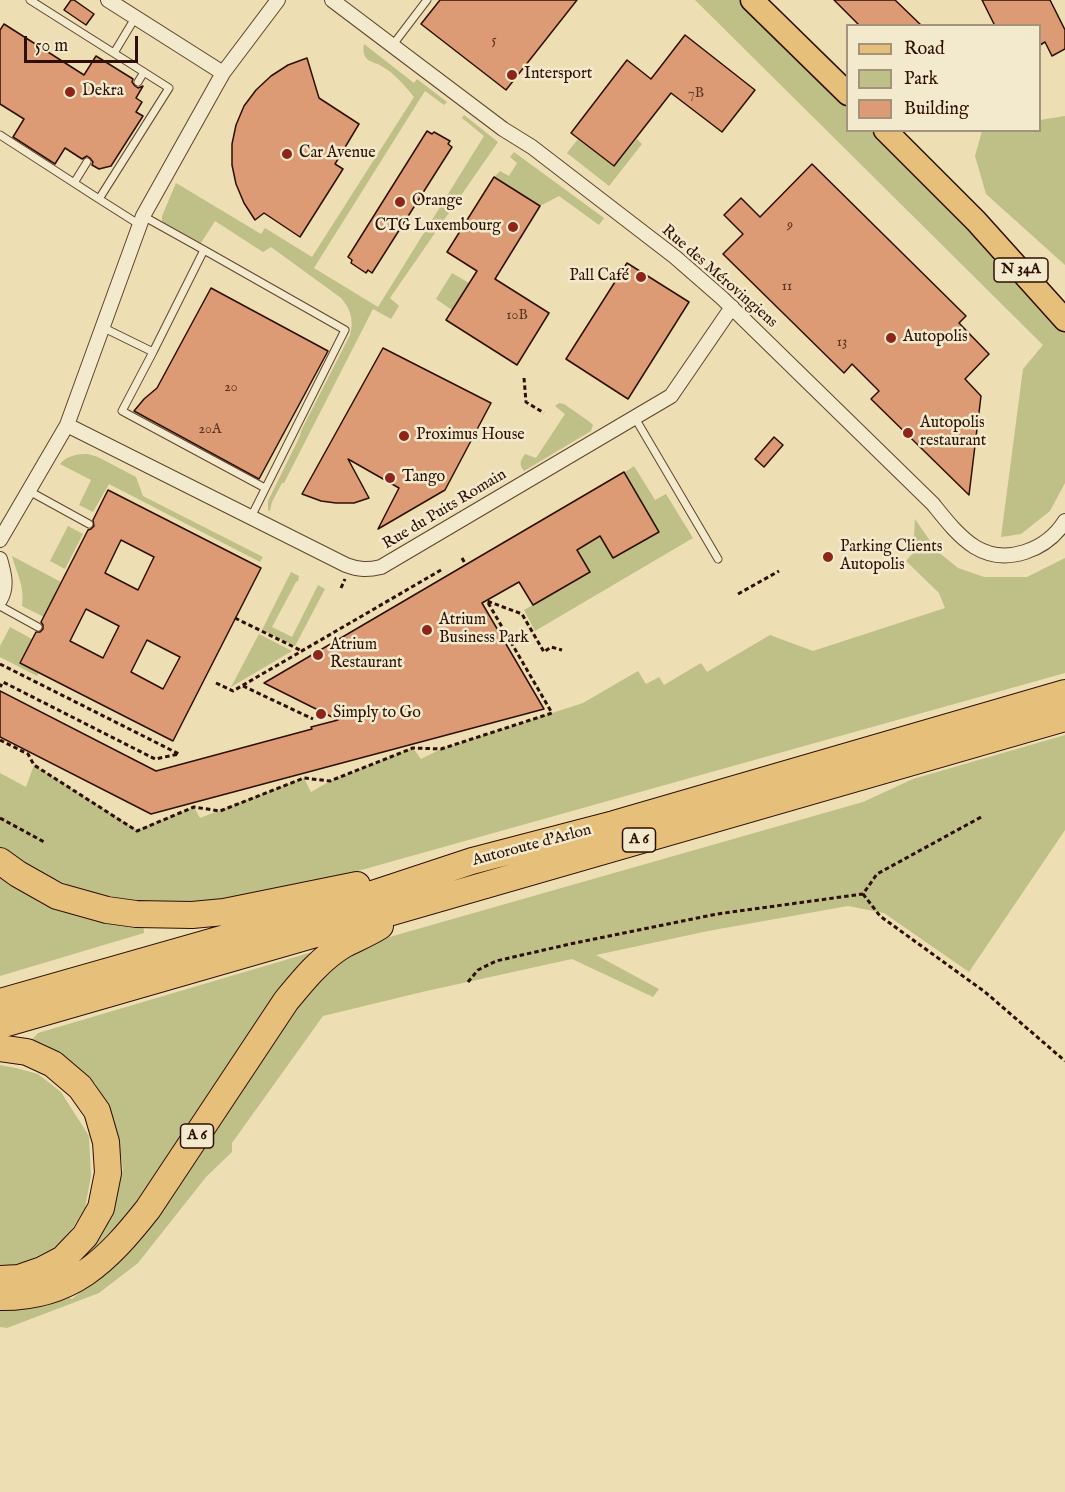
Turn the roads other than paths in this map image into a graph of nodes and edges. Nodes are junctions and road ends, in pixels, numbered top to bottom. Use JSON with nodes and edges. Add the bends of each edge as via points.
{"nodes":[{"id":1,"x":30,"y":0,"type":"edge"},
{"id":2,"x":108,"y":0,"type":"edge"},
{"id":3,"x":278,"y":0,"type":"edge"},
{"id":4,"x":332,"y":0,"type":"edge"},
{"id":5,"x":427,"y":0,"type":"edge"},
{"id":6,"x":752,"y":0,"type":"edge"},
{"id":7,"x":435,"y":6,"type":"dead end"},
{"id":8,"x":135,"y":18,"type":"junction"},
{"id":9,"x":392,"y":46,"type":"junction"},
{"id":10,"x":114,"y":53,"type":"junction"},
{"id":11,"x":144,"y":72,"type":"junction"},
{"id":12,"x":223,"y":73,"type":"junction"},
{"id":13,"x":138,"y":82,"type":"dead end"},
{"id":14,"x":846,"y":92,"type":"edge"},
{"id":15,"x":887,"y":132,"type":"edge"},
{"id":16,"x":0,"y":135,"type":"edge"},
{"id":17,"x":87,"y":162,"type":"dead end"},
{"id":18,"x":74,"y":183,"type":"junction"},
{"id":19,"x":99,"y":199,"type":"junction"},
{"id":20,"x":141,"y":220,"type":"junction"},
{"id":21,"x":976,"y":221,"type":"junction"},
{"id":22,"x":204,"y":250,"type":"junction"},
{"id":23,"x":1065,"y":297,"type":"edge"},
{"id":24,"x":732,"y":307,"type":"junction"},
{"id":25,"x":1065,"y":321,"type":"edge"},
{"id":26,"x":102,"y":327,"type":"junction"},
{"id":27,"x":153,"y":352,"type":"junction"},
{"id":28,"x":635,"y":418,"type":"junction"},
{"id":29,"x":67,"y":425,"type":"junction"},
{"id":30,"x":265,"y":488,"type":"junction"},
{"id":31,"x":29,"y":491,"type":"junction"},
{"id":32,"x":250,"y":517,"type":"junction"},
{"id":33,"x":1065,"y":521,"type":"edge"},
{"id":34,"x":89,"y":524,"type":"dead end"},
{"id":35,"x":0,"y":540,"type":"edge"},
{"id":36,"x":0,"y":559,"type":"edge"},
{"id":37,"x":718,"y":559,"type":"dead end"},
{"id":38,"x":0,"y":600,"type":"edge"},
{"id":39,"x":0,"y":606,"type":"edge"},
{"id":40,"x":38,"y":627,"type":"dead end"},
{"id":41,"x":1065,"y":693,"type":"edge"},
{"id":42,"x":1065,"y":718,"type":"edge"},
{"id":43,"x":0,"y":861,"type":"edge"},
{"id":44,"x":472,"y":861,"type":"junction"},
{"id":45,"x":412,"y":906,"type":"junction"},
{"id":46,"x":0,"y":1002,"type":"edge"},
{"id":47,"x":0,"y":1025,"type":"edge"},
{"id":48,"x":0,"y":1048,"type":"edge"},
{"id":49,"x":0,"y":1279,"type":"edge"},
{"id":50,"x":0,"y":1298,"type":"edge"}],
"edges":[{"from":1,"to":10,"type":"lane"},
{"from":2,"to":8,"type":"street"},
{"from":3,"to":12,"type":"street"},
{"from":4,"to":9,"type":"street","name":"Rue des Mérovingiens"},
{"from":5,"to":7,"type":"lane"},
{"from":5,"to":9,"type":"lane"},
{"from":6,"to":14,"type":"main road"},
{"from":8,"to":10,"type":"lane"},
{"from":8,"to":12,"type":"street"},
{"from":9,"to":24,"type":"street","name":"Rue des Mérovingiens","via":[[532,147],[675,257]]},
{"from":10,"to":11,"type":"lane"},
{"from":11,"to":13,"type":"lane"},
{"from":11,"to":19,"type":"lane","via":[[169,88]]},
{"from":12,"to":20,"type":"street"},
{"from":15,"to":21,"type":"main road","number":"N 34A"},
{"from":16,"to":18,"type":"lane"},
{"from":17,"to":18,"type":"lane"},
{"from":18,"to":19,"type":"lane"},
{"from":19,"to":20,"type":"lane"},
{"from":20,"to":22,"type":"lane"},
{"from":20,"to":26,"type":"street"},
{"from":21,"to":23,"type":"main road","number":"N 34A"},
{"from":21,"to":25,"type":"main road","number":"N 34A"},
{"from":22,"to":27,"type":"lane"},
{"from":22,"to":30,"type":"lane","via":[[345,330]]},
{"from":24,"to":28,"type":"street","name":"Rue du Puits Romain","via":[[671,396]]},
{"from":24,"to":33,"type":"street","name":"Rue des Mérovingiens","via":[[977,548],[1014,555],[1033,550],[1050,540]]},
{"from":26,"to":27,"type":"lane"},
{"from":26,"to":29,"type":"street"},
{"from":27,"to":30,"type":"lane","via":[[122,411]]},
{"from":28,"to":32,"type":"street","name":"Rue du Puits Romain","via":[[370,570],[357,570]]},
{"from":28,"to":37,"type":"lane"},
{"from":29,"to":31,"type":"street"},
{"from":29,"to":32,"type":"street","name":"Rue du Puits Romain"},
{"from":30,"to":32,"type":"lane"},
{"from":31,"to":34,"type":"lane"},
{"from":31,"to":35,"type":"street"},
{"from":36,"to":38,"type":"street","via":[[5,580]]},
{"from":39,"to":40,"type":"lane"},
{"from":41,"to":44,"type":"highway","name":"Autoroute d'Arlon","number":"A 6","via":[[626,821]]},
{"from":42,"to":45,"type":"highway","name":"Autoroute d'Arlon","number":"A 6"},
{"from":43,"to":44,"type":"highway","number":"A 6","via":[[57,896],[107,910],[192,915],[224,912]]},
{"from":44,"to":46,"type":"highway","name":"Autoroute d'Arlon","number":"A 6","via":[[327,909]]},
{"from":45,"to":47,"type":"highway","name":"Autoroute d'Arlon","number":"A 6"},
{"from":45,"to":50,"type":"highway","number":"A 6","via":[[345,944],[305,978],[124,1240],[88,1272],[54,1290]]},
{"from":48,"to":49,"type":"highway","via":[[27,1052],[53,1064],[80,1087],[97,1112],[106,1142],[108,1173],[102,1208],[85,1236],[63,1259],[19,1278]]}]}
